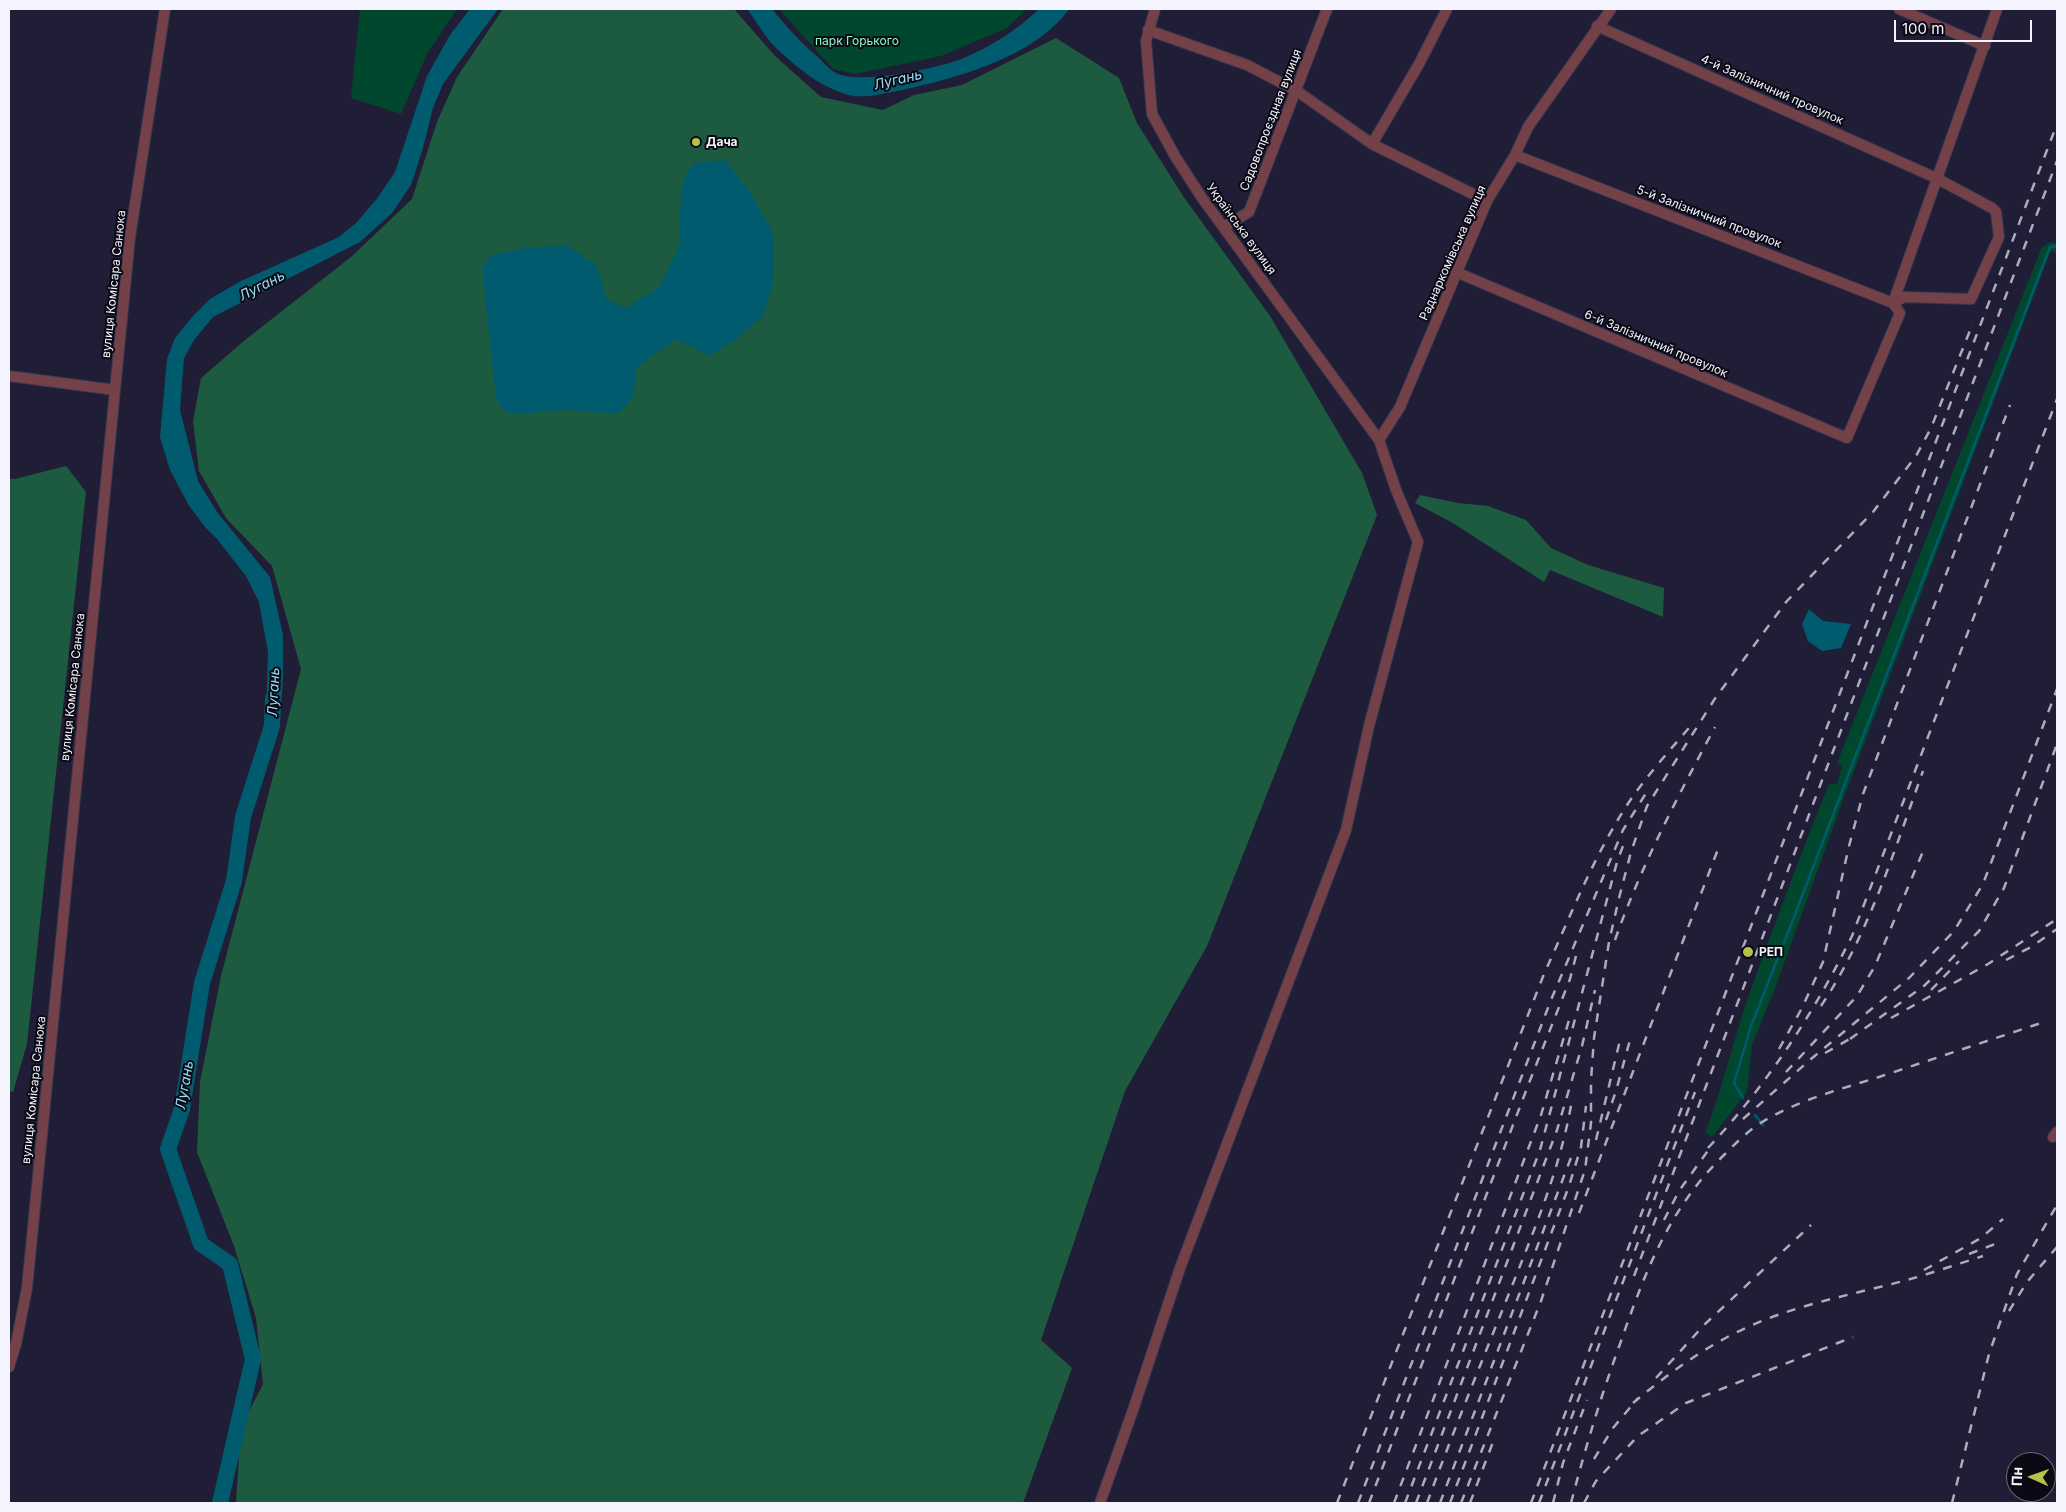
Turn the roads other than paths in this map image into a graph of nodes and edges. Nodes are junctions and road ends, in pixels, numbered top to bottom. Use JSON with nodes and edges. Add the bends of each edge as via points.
{"nodes":[{"id":1,"x":165,"y":9,"type":"edge"},
{"id":2,"x":1155,"y":9,"type":"edge"},
{"id":3,"x":1327,"y":9,"type":"edge"},
{"id":4,"x":1447,"y":9,"type":"edge"},
{"id":5,"x":1611,"y":9,"type":"edge"},
{"id":6,"x":1899,"y":9,"type":"edge"},
{"id":7,"x":1997,"y":9,"type":"edge"},
{"id":8,"x":1597,"y":26,"type":"junction"},
{"id":9,"x":1148,"y":30,"type":"junction"},
{"id":10,"x":1985,"y":46,"type":"junction"},
{"id":11,"x":1297,"y":90,"type":"junction"},
{"id":12,"x":1372,"y":144,"type":"junction"},
{"id":13,"x":1515,"y":155,"type":"junction"},
{"id":14,"x":1936,"y":178,"type":"junction"},
{"id":15,"x":1487,"y":202,"type":"junction"},
{"id":16,"x":1224,"y":227,"type":"junction"},
{"id":17,"x":1456,"y":272,"type":"junction"},
{"id":18,"x":1893,"y":303,"type":"junction"},
{"id":19,"x":9,"y":376,"type":"edge"},
{"id":20,"x":115,"y":390,"type":"junction"},
{"id":21,"x":1378,"y":440,"type":"junction"},
{"id":22,"x":9,"y":1367,"type":"edge"},
{"id":23,"x":1100,"y":1503,"type":"edge"}],
"edges":[{"from":1,"to":20,"type":"street","name":"вулиця Комісара Санюка","via":[[130,237]]},
{"from":2,"to":9,"type":"street","name":"Українська вулиця"},
{"from":3,"to":11,"type":"street","name":"Садовопроєздная вулиця"},
{"from":4,"to":12,"type":"street"},
{"from":5,"to":8,"type":"street","name":"Раднаркомівська вулиця"},
{"from":6,"to":10,"type":"street"},
{"from":7,"to":10,"type":"street"},
{"from":8,"to":13,"type":"street","name":"Раднаркомівська вулиця","via":[[1528,127]]},
{"from":8,"to":14,"type":"street","name":"4-й Залізничний провулок"},
{"from":9,"to":11,"type":"street","via":[[1247,65]]},
{"from":9,"to":16,"type":"street","name":"Українська вулиця","via":[[1146,41],[1152,114],[1175,156]]},
{"from":10,"to":14,"type":"street"},
{"from":11,"to":12,"type":"street"},
{"from":11,"to":16,"type":"street","name":"Садовопроєздная вулиця","via":[[1249,212]]},
{"from":12,"to":15,"type":"street"},
{"from":13,"to":15,"type":"street","name":"Раднаркомівська вулиця"},
{"from":13,"to":18,"type":"street","name":"5-й Залізничний провулок"},
{"from":14,"to":18,"type":"street"},
{"from":14,"to":18,"type":"street","name":"4-й Залізничний провулок","via":[[1996,212],[1999,237],[1971,299],[1904,297]]},
{"from":15,"to":17,"type":"street","name":"Раднаркомівська вулиця"},
{"from":16,"to":21,"type":"street","name":"Українська вулиця"},
{"from":17,"to":18,"type":"street","name":"6-й Залізничний провулок","via":[[1847,438],[1900,313]]},
{"from":17,"to":21,"type":"street","name":"Раднаркомівська вулиця","via":[[1400,406]]},
{"from":19,"to":20,"type":"street"},
{"from":20,"to":22,"type":"street","name":"вулиця Комісара Санюка","via":[[27,1288]]},
{"from":21,"to":23,"type":"street","name":"Українська вулиця","via":[[1418,542],[1368,726],[1346,830],[1180,1268]]}]}
